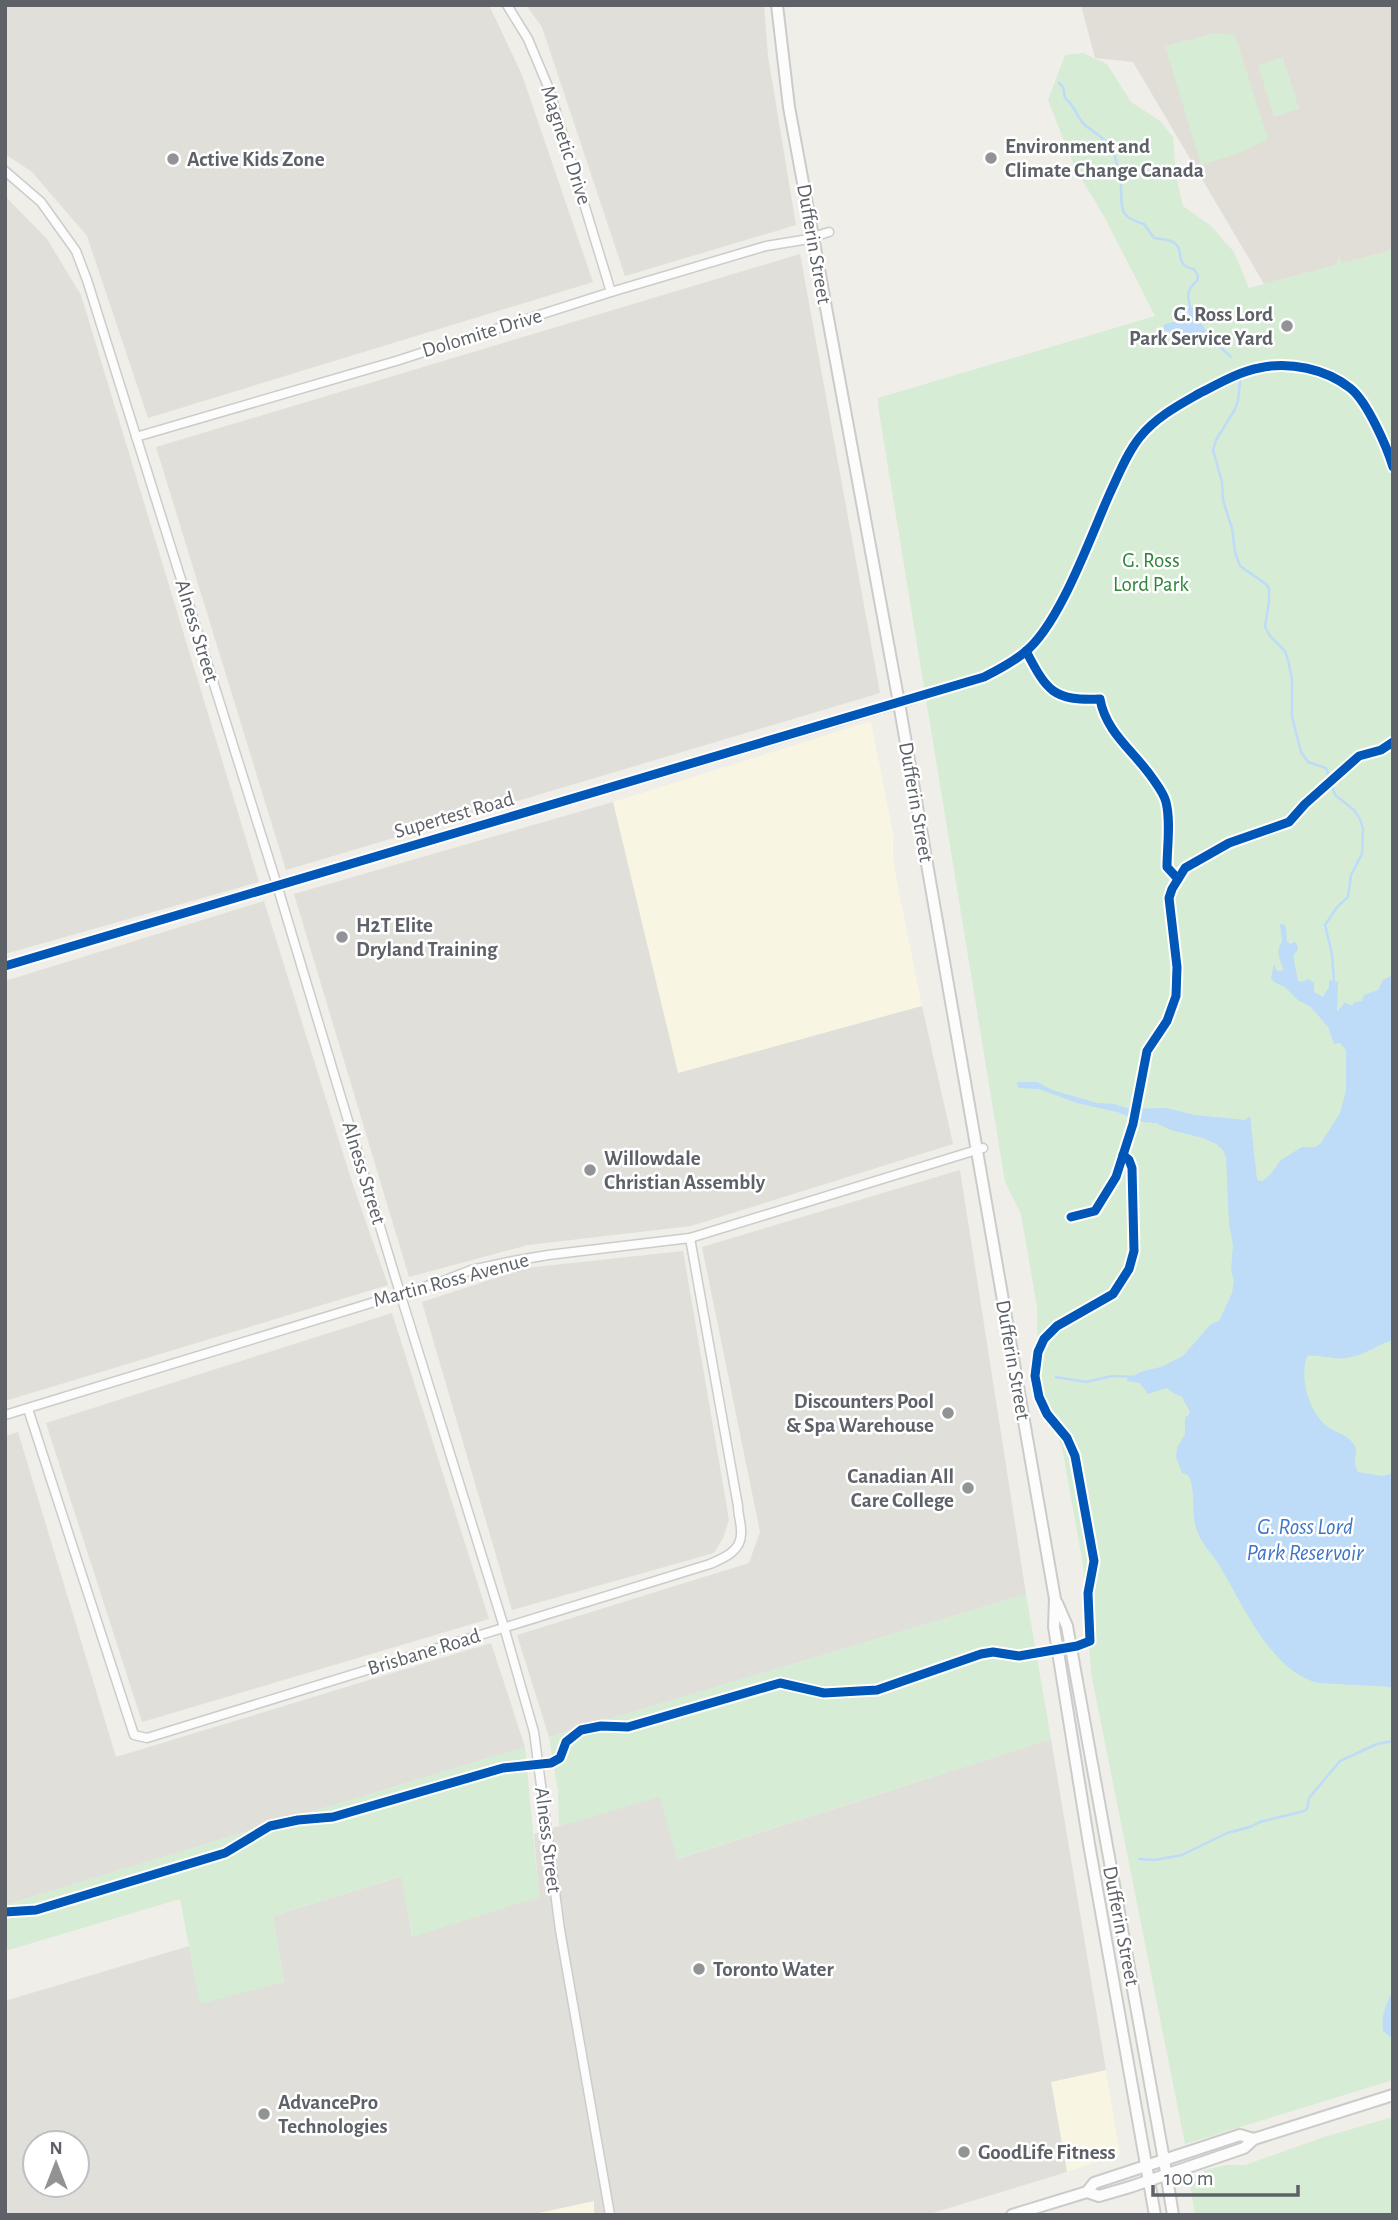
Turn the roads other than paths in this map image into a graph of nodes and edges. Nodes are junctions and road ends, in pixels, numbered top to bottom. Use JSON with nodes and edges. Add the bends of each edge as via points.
{"nodes":[{"id":1,"x":507,"y":5,"type":"edge"},
{"id":2,"x":777,"y":5,"type":"edge"},
{"id":3,"x":5,"y":171,"type":"edge"},
{"id":4,"x":829,"y":232,"type":"dead end"},
{"id":5,"x":812,"y":237,"type":"junction"},
{"id":6,"x":611,"y":292,"type":"junction"},
{"id":7,"x":136,"y":437,"type":"junction"},
{"id":8,"x":914,"y":699,"type":"dead end"},
{"id":9,"x":900,"y":703,"type":"junction"},
{"id":10,"x":277,"y":885,"type":"junction"},
{"id":11,"x":5,"y":966,"type":"edge"},
{"id":12,"x":979,"y":1149,"type":"junction"},
{"id":13,"x":691,"y":1238,"type":"junction"},
{"id":14,"x":400,"y":1293,"type":"junction"},
{"id":15,"x":28,"y":1409,"type":"junction"},
{"id":16,"x":5,"y":1415,"type":"edge"},
{"id":17,"x":1055,"y":1598,"type":"junction"},
{"id":18,"x":504,"y":1627,"type":"junction"},
{"id":19,"x":1393,"y":2095,"type":"edge"},
{"id":20,"x":1254,"y":2138,"type":"junction"},
{"id":21,"x":1164,"y":2160,"type":"junction"},
{"id":22,"x":1147,"y":2166,"type":"junction"},
{"id":23,"x":1166,"y":2176,"type":"junction"},
{"id":24,"x":1150,"y":2182,"type":"junction"},
{"id":25,"x":1087,"y":2192,"type":"junction"},
{"id":26,"x":610,"y":2215,"type":"edge"},
{"id":27,"x":1012,"y":2215,"type":"edge"},
{"id":28,"x":1155,"y":2215,"type":"edge"},
{"id":29,"x":1172,"y":2215,"type":"edge"}],
"edges":[{"from":1,"to":6,"type":"street","name":"Magnetic Drive","via":[[528,38],[550,89]]},
{"from":2,"to":5,"type":"main road","name":"Dufferin Street"},
{"from":3,"to":7,"type":"street","name":"Alness Street","via":[[41,202],[76,251]]},
{"from":4,"to":5,"type":"street","name":"Dolomite Drive"},
{"from":5,"to":6,"type":"street","name":"Dolomite Drive"},
{"from":5,"to":9,"type":"main road","name":"Dufferin Street"},
{"from":6,"to":7,"type":"street","name":"Dolomite Drive"},
{"from":7,"to":10,"type":"street","name":"Alness Street"},
{"from":8,"to":9,"type":"street","name":"Supertest Road"},
{"from":9,"to":10,"type":"street","name":"Supertest Road"},
{"from":9,"to":12,"type":"main road","name":"Dufferin Street"},
{"from":10,"to":11,"type":"street","name":"Supertest Road"},
{"from":10,"to":14,"type":"street","name":"Alness Street"},
{"from":12,"to":13,"type":"street","name":"Martin Ross Avenue"},
{"from":12,"to":17,"type":"main road","name":"Dufferin Street"},
{"from":13,"to":14,"type":"street","name":"Martin Ross Avenue","via":[[513,1261]]},
{"from":13,"to":18,"type":"street","name":"Brisbane Road","via":[[738,1506],[742,1535],[738,1547],[710,1564]]},
{"from":14,"to":15,"type":"street","name":"Martin Ross Avenue"},
{"from":14,"to":18,"type":"street","name":"Alness Street"},
{"from":15,"to":16,"type":"street","name":"Martin Ross Avenue"},
{"from":15,"to":18,"type":"street","name":"Brisbane Road","via":[[134,1735],[147,1738]]},
{"from":17,"to":21,"type":"main road","name":"Dufferin Street","via":[[1067,1626]]},
{"from":17,"to":22,"type":"main road","name":"Dufferin Street","via":[[1054,1627],[1089,1844]]},
{"from":18,"to":26,"type":"street","name":"Alness Street","via":[[534,1732],[560,1930]]},
{"from":19,"to":20,"type":"main road"},
{"from":20,"to":21,"type":"main road","via":[[1240,2135]]},
{"from":20,"to":23,"type":"main road","via":[[1244,2148]]},
{"from":21,"to":22,"type":"main road"},
{"from":21,"to":23,"type":"main road","name":"Dufferin Street"},
{"from":22,"to":24,"type":"main road","name":"Dufferin Street"},
{"from":22,"to":25,"type":"main road","via":[[1094,2183]]},
{"from":23,"to":24,"type":"main road"},
{"from":23,"to":29,"type":"main road","name":"Dufferin Street"},
{"from":24,"to":25,"type":"main road","via":[[1099,2196]]},
{"from":24,"to":28,"type":"main road","name":"Dufferin Street"},
{"from":25,"to":27,"type":"main road"}]}
